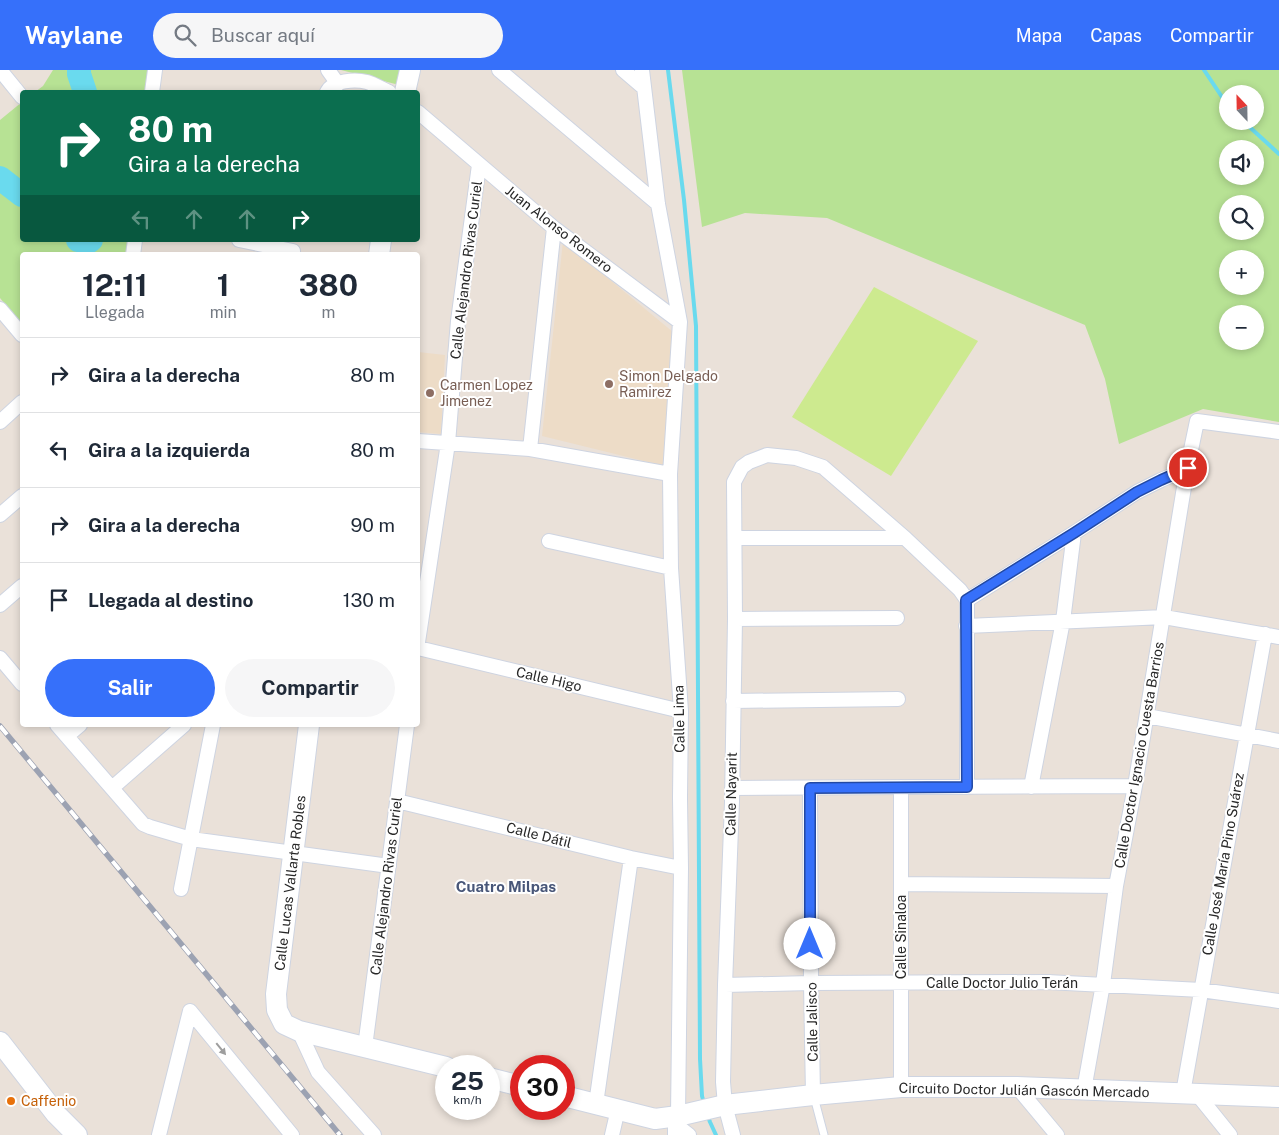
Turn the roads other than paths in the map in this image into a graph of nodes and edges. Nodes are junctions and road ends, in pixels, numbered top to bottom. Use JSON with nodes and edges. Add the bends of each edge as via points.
{"nodes":[{"id":1,"x":0,"y":70,"type":"edge"},
{"id":2,"x":155,"y":70,"type":"edge"},
{"id":3,"x":328,"y":70,"type":"edge"},
{"id":4,"x":410,"y":70,"type":"edge"},
{"id":5,"x":499,"y":70,"type":"edge"},
{"id":6,"x":623,"y":70,"type":"edge"},
{"id":7,"x":642,"y":70,"type":"edge"},
{"id":8,"x":333,"y":88,"type":"edge"},
{"id":9,"x":644,"y":88,"type":"junction"},
{"id":10,"x":152,"y":90,"type":"edge"},
{"id":11,"x":385,"y":90,"type":"edge"},
{"id":12,"x":405,"y":90,"type":"edge"},
{"id":13,"x":20,"y":95,"type":"edge"},
{"id":14,"x":420,"y":114,"type":"edge"},
{"id":15,"x":478,"y":165,"type":"junction"},
{"id":16,"x":658,"y":204,"type":"junction"},
{"id":17,"x":554,"y":228,"type":"junction"},
{"id":18,"x":251,"y":242,"type":"edge"},
{"id":19,"x":294,"y":249,"type":"edge"},
{"id":20,"x":0,"y":309,"type":"edge"},
{"id":21,"x":680,"y":322,"type":"junction"},
{"id":22,"x":5,"y":325,"type":"edge"},
{"id":23,"x":20,"y":335,"type":"edge"},
{"id":24,"x":20,"y":404,"type":"edge"},
{"id":25,"x":0,"y":422,"type":"edge"},
{"id":26,"x":1279,"y":432,"type":"edge"},
{"id":27,"x":420,"y":441,"type":"edge"},
{"id":28,"x":448,"y":443,"type":"junction"},
{"id":29,"x":530,"y":449,"type":"junction"},
{"id":30,"x":1188,"y":468,"type":"junction"},
{"id":31,"x":670,"y":474,"type":"junction"},
{"id":32,"x":20,"y":498,"type":"edge"},
{"id":33,"x":0,"y":516,"type":"edge"},
{"id":34,"x":1074,"y":533,"type":"junction"},
{"id":35,"x":735,"y":538,"type":"junction"},
{"id":36,"x":905,"y":538,"type":"junction"},
{"id":37,"x":549,"y":541,"type":"dead end"},
{"id":38,"x":671,"y":568,"type":"junction"},
{"id":39,"x":20,"y":588,"type":"edge"},
{"id":40,"x":966,"y":600,"type":"junction"},
{"id":41,"x":0,"y":605,"type":"edge"},
{"id":42,"x":1164,"y":617,"type":"junction"},
{"id":43,"x":897,"y":618,"type":"dead end"},
{"id":44,"x":734,"y":619,"type":"junction"},
{"id":45,"x":1063,"y":621,"type":"junction"},
{"id":46,"x":966,"y":626,"type":"junction"},
{"id":47,"x":420,"y":629,"type":"edge"},
{"id":48,"x":1272,"y":635,"type":"edge"},
{"id":49,"x":420,"y":648,"type":"edge"},
{"id":50,"x":0,"y":658,"type":"edge"},
{"id":51,"x":20,"y":680,"type":"edge"},
{"id":52,"x":898,"y":699,"type":"dead end"},
{"id":53,"x":733,"y":701,"type":"junction"},
{"id":54,"x":681,"y":710,"type":"junction"},
{"id":55,"x":1147,"y":716,"type":"junction"},
{"id":56,"x":59,"y":727,"type":"edge"},
{"id":57,"x":78,"y":727,"type":"edge"},
{"id":58,"x":182,"y":727,"type":"edge"},
{"id":59,"x":213,"y":727,"type":"edge"},
{"id":60,"x":310,"y":727,"type":"edge"},
{"id":61,"x":407,"y":727,"type":"edge"},
{"id":62,"x":1247,"y":735,"type":"junction"},
{"id":63,"x":67,"y":736,"type":"junction"},
{"id":64,"x":1279,"y":740,"type":"edge"},
{"id":65,"x":1135,"y":786,"type":"junction"},
{"id":66,"x":900,"y":787,"type":"junction"},
{"id":67,"x":967,"y":787,"type":"junction"},
{"id":68,"x":1031,"y":787,"type":"junction"},
{"id":69,"x":112,"y":788,"type":"junction"},
{"id":70,"x":732,"y":788,"type":"junction"},
{"id":71,"x":810,"y":788,"type":"junction"},
{"id":72,"x":397,"y":801,"type":"junction"},
{"id":73,"x":191,"y":839,"type":"junction"},
{"id":74,"x":294,"y":854,"type":"junction"},
{"id":75,"x":631,"y":858,"type":"junction"},
{"id":76,"x":389,"y":866,"type":"junction"},
{"id":77,"x":681,"y":868,"type":"junction"},
{"id":78,"x":901,"y":884,"type":"junction"},
{"id":79,"x":1116,"y":886,"type":"junction"},
{"id":80,"x":181,"y":889,"type":"dead end"},
{"id":81,"x":811,"y":983,"type":"junction"},
{"id":82,"x":901,"y":983,"type":"junction"},
{"id":83,"x":1103,"y":984,"type":"junction"},
{"id":84,"x":725,"y":985,"type":"junction"},
{"id":85,"x":1201,"y":990,"type":"junction"},
{"id":86,"x":1279,"y":1001,"type":"edge"},
{"id":87,"x":299,"y":1031,"type":"junction"},
{"id":88,"x":0,"y":1042,"type":"edge"},
{"id":89,"x":366,"y":1047,"type":"junction"},
{"id":90,"x":435,"y":1064,"type":"edge"},
{"id":91,"x":901,"y":1087,"type":"junction"},
{"id":92,"x":1017,"y":1087,"type":"junction"},
{"id":93,"x":1084,"y":1090,"type":"junction"},
{"id":94,"x":1190,"y":1094,"type":"junction"},
{"id":95,"x":813,"y":1095,"type":"junction"},
{"id":96,"x":1279,"y":1097,"type":"edge"},
{"id":97,"x":575,"y":1099,"type":"edge"},
{"id":98,"x":596,"y":1104,"type":"junction"},
{"id":99,"x":722,"y":1106,"type":"junction"},
{"id":100,"x":618,"y":1109,"type":"junction"},
{"id":101,"x":56,"y":1114,"type":"junction"},
{"id":102,"x":680,"y":1122,"type":"edge"},
{"id":103,"x":62,"y":1135,"type":"edge"},
{"id":104,"x":77,"y":1135,"type":"edge"},
{"id":105,"x":159,"y":1135,"type":"edge"},
{"id":106,"x":292,"y":1135,"type":"edge"},
{"id":107,"x":374,"y":1135,"type":"edge"},
{"id":108,"x":612,"y":1135,"type":"edge"},
{"id":109,"x":689,"y":1135,"type":"edge"},
{"id":110,"x":733,"y":1135,"type":"edge"},
{"id":111,"x":824,"y":1135,"type":"edge"},
{"id":112,"x":1057,"y":1135,"type":"edge"},
{"id":113,"x":1230,"y":1135,"type":"edge"}],
"edges":[{"from":1,"to":13,"type":"street"},
{"from":2,"to":10,"type":"street"},
{"from":3,"to":8,"type":"street"},
{"from":4,"to":12,"type":"street"},
{"from":5,"to":16,"type":"street"},
{"from":6,"to":9,"type":"street"},
{"from":7,"to":9,"type":"street","name":"Calle Lima"},
{"from":8,"to":11,"type":"street","via":[[344,81],[367,82]]},
{"from":9,"to":16,"type":"street","name":"Calle Lima"},
{"from":14,"to":15,"type":"street","name":"Juan Alonso Romero"},
{"from":15,"to":17,"type":"street","name":"Juan Alonso Romero"},
{"from":15,"to":28,"type":"street","name":"Calle Alejandro Rivas Curiel","via":[[458,321]]},
{"from":16,"to":21,"type":"street","name":"Calle Lima"},
{"from":17,"to":21,"type":"street","name":"Juan Alonso Romero"},
{"from":17,"to":29,"type":"street"},
{"from":18,"to":19,"type":"street"},
{"from":20,"to":22,"type":"street"},
{"from":21,"to":31,"type":"street","name":"Calle Lima"},
{"from":22,"to":23,"type":"street"},
{"from":24,"to":25,"type":"street"},
{"from":26,"to":30,"type":"street","name":"Calle Doctor Ignacio Cuesta Barrios","via":[[1197,421]]},
{"from":27,"to":28,"type":"street"},
{"from":28,"to":29,"type":"street"},
{"from":28,"to":47,"type":"street","name":"Calle Alejandro Rivas Curiel"},
{"from":29,"to":31,"type":"street"},
{"from":30,"to":34,"type":"street","via":[[1137,492]]},
{"from":30,"to":42,"type":"street","name":"Calle Doctor Ignacio Cuesta Barrios"},
{"from":31,"to":38,"type":"street","name":"Calle Lima"},
{"from":32,"to":33,"type":"street"},
{"from":34,"to":40,"type":"street"},
{"from":34,"to":45,"type":"street"},
{"from":35,"to":36,"type":"street"},
{"from":35,"to":36,"type":"street","name":"Calle Nayarit","via":[[734,482],[742,467],[767,455],[796,458],[823,467]]},
{"from":35,"to":44,"type":"street","name":"Calle Nayarit"},
{"from":36,"to":40,"type":"street","via":[[960,590]]},
{"from":37,"to":38,"type":"street"},
{"from":38,"to":54,"type":"street","name":"Calle Lima"},
{"from":39,"to":41,"type":"street"},
{"from":40,"to":46,"type":"street"},
{"from":42,"to":45,"type":"street"},
{"from":42,"to":48,"type":"street"},
{"from":42,"to":55,"type":"street","name":"Calle Doctor Ignacio Cuesta Barrios"},
{"from":43,"to":44,"type":"street"},
{"from":44,"to":53,"type":"street","name":"Calle Nayarit"},
{"from":45,"to":46,"type":"street"},
{"from":45,"to":68,"type":"street"},
{"from":46,"to":67,"type":"street"},
{"from":48,"to":62,"type":"street","name":"Calle José María Pino Suárez"},
{"from":49,"to":54,"type":"street","name":"Calle Higo"},
{"from":50,"to":51,"type":"street"},
{"from":52,"to":53,"type":"street"},
{"from":53,"to":70,"type":"street","name":"Calle Nayarit"},
{"from":54,"to":77,"type":"street","name":"Calle Lima"},
{"from":55,"to":62,"type":"street"},
{"from":55,"to":65,"type":"street","name":"Calle Doctor Ignacio Cuesta Barrios"},
{"from":56,"to":63,"type":"street"},
{"from":57,"to":63,"type":"street"},
{"from":58,"to":69,"type":"street"},
{"from":59,"to":73,"type":"street"},
{"from":60,"to":74,"type":"street","name":"Calle Lucas Vallarta Robles"},
{"from":61,"to":72,"type":"street","name":"Calle Alejandro Rivas Curiel"},
{"from":62,"to":64,"type":"street"},
{"from":62,"to":85,"type":"street","name":"Calle José María Pino Suárez"},
{"from":63,"to":69,"type":"street"},
{"from":65,"to":68,"type":"street"},
{"from":65,"to":79,"type":"street","name":"Calle Doctor Ignacio Cuesta Barrios"},
{"from":66,"to":67,"type":"street"},
{"from":66,"to":71,"type":"street"},
{"from":66,"to":78,"type":"street","name":"Calle Sinaloa"},
{"from":67,"to":68,"type":"street"},
{"from":69,"to":73,"type":"street","via":[[144,824]]},
{"from":70,"to":71,"type":"street"},
{"from":70,"to":84,"type":"street","name":"Calle Nayarit"},
{"from":71,"to":81,"type":"street","name":"Calle Jalisco"},
{"from":72,"to":75,"type":"street","name":"Calle Dátil"},
{"from":72,"to":76,"type":"street","name":"Calle Alejandro Rivas Curiel"},
{"from":73,"to":74,"type":"street"},
{"from":73,"to":80,"type":"street"},
{"from":74,"to":76,"type":"street"},
{"from":74,"to":87,"type":"street","name":"Calle Lucas Vallarta Robles","via":[[276,994],[277,1010],[284,1024]]},
{"from":75,"to":77,"type":"street","name":"Calle Dátil"},
{"from":75,"to":98,"type":"street"},
{"from":76,"to":89,"type":"street","name":"Calle Alejandro Rivas Curiel"},
{"from":77,"to":102,"type":"street","name":"Calle Lima"},
{"from":78,"to":79,"type":"street"},
{"from":78,"to":82,"type":"street","name":"Calle Sinaloa"},
{"from":79,"to":83,"type":"street","name":"Calle Doctor Ignacio Cuesta Barrios"},
{"from":81,"to":82,"type":"street","name":"Calle Doctor Julio Terán"},
{"from":81,"to":84,"type":"street","name":"Calle Doctor Julio Terán"},
{"from":81,"to":95,"type":"street","name":"Calle Jalisco"},
{"from":82,"to":83,"type":"street","name":"Calle Doctor Julio Terán"},
{"from":82,"to":91,"type":"street","name":"Calle Sinaloa"},
{"from":83,"to":85,"type":"street","name":"Calle Doctor Julio Terán"},
{"from":83,"to":93,"type":"street","name":"Calle Doctor Ignacio Cuesta Barrios"},
{"from":84,"to":99,"type":"street","name":"Calle Nayarit"},
{"from":85,"to":86,"type":"street","name":"Calle Doctor Julio Terán"},
{"from":85,"to":94,"type":"street","name":"Calle José María Pino Suárez"},
{"from":87,"to":89,"type":"street"},
{"from":87,"to":107,"type":"street","via":[[318,1072]]},
{"from":88,"to":101,"type":"street"},
{"from":89,"to":90,"type":"street"},
{"from":91,"to":92,"type":"street","name":"Circuito Doctor Julián Gascón Mercado"},
{"from":91,"to":95,"type":"street","name":"Circuito Doctor Julián Gascón Mercado"},
{"from":92,"to":93,"type":"street","name":"Circuito Doctor Julián Gascón Mercado"},
{"from":92,"to":112,"type":"street"},
{"from":93,"to":94,"type":"street","name":"Circuito Doctor Julián Gascón Mercado"},
{"from":94,"to":96,"type":"street","name":"Circuito Doctor Julián Gascón Mercado"},
{"from":94,"to":113,"type":"street"},
{"from":95,"to":99,"type":"street","name":"Circuito Doctor Julián Gascón Mercado"},
{"from":95,"to":111,"type":"lane","name":"Calle Jalisco"},
{"from":97,"to":98,"type":"street","name":"Circuito Doctor Julián Gascón Mercado"},
{"from":98,"to":100,"type":"street","name":"Circuito Doctor Julián Gascón Mercado"},
{"from":99,"to":102,"type":"street","name":"Circuito Doctor Julián Gascón Mercado"},
{"from":99,"to":110,"type":"street","name":"Calle Nayarit"},
{"from":100,"to":102,"type":"street","name":"Circuito Doctor Julián Gascón Mercado"},
{"from":100,"to":108,"type":"street"},
{"from":101,"to":103,"type":"street"},
{"from":101,"to":104,"type":"street"},
{"from":102,"to":109,"type":"street"},
{"from":105,"to":106,"type":"street","one_way":true,"via":[[190,1011]]}]}
